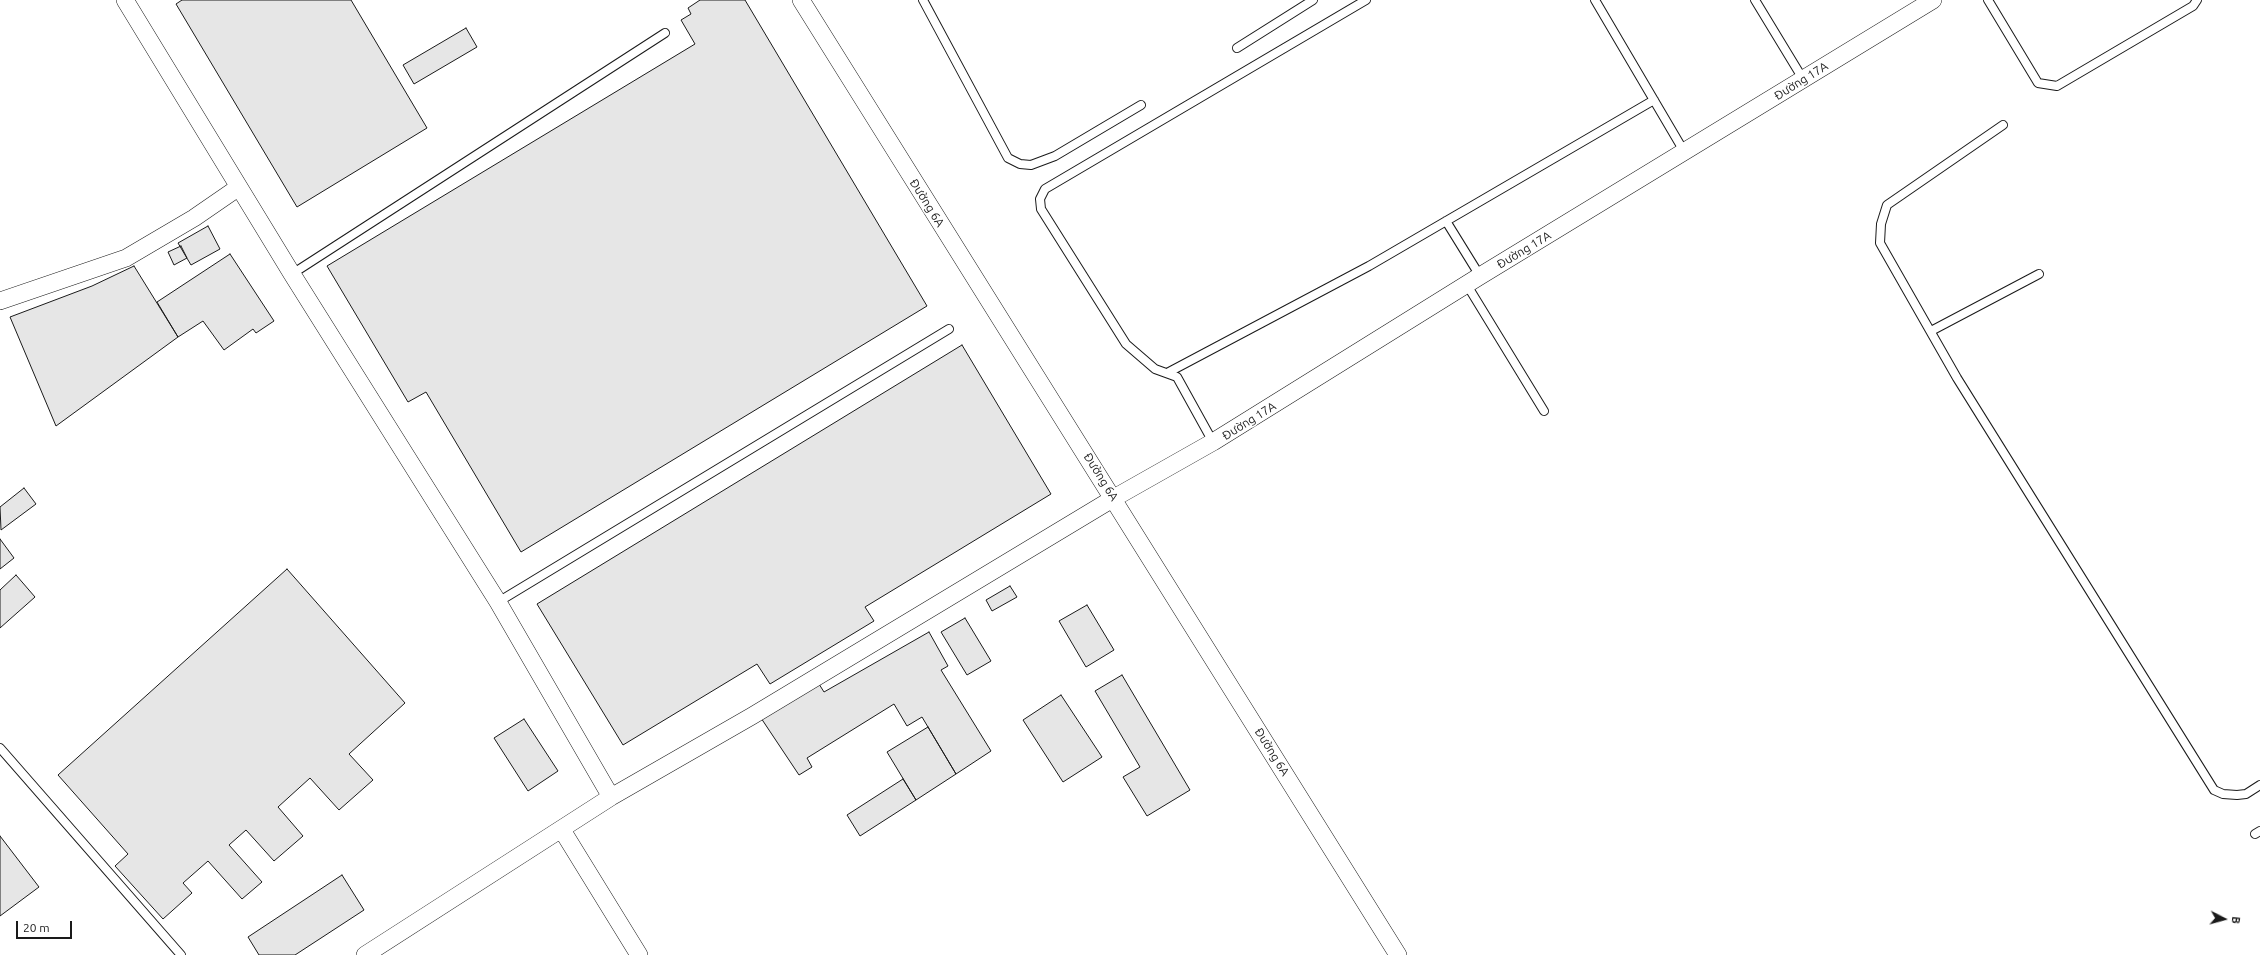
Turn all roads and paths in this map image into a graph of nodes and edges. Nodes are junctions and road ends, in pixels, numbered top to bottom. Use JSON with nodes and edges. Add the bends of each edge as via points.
{"nodes":[{"id":1,"x":801,"y":0,"type":"edge"},
{"id":2,"x":923,"y":0,"type":"edge"},
{"id":3,"x":1313,"y":0,"type":"edge"},
{"id":4,"x":1366,"y":0,"type":"edge"},
{"id":5,"x":1595,"y":0,"type":"edge"},
{"id":6,"x":1754,"y":0,"type":"edge"},
{"id":7,"x":1933,"y":0,"type":"edge"},
{"id":8,"x":1988,"y":0,"type":"edge"},
{"id":9,"x":2197,"y":0,"type":"edge"},
{"id":10,"x":128,"y":1,"type":"edge"},
{"id":11,"x":665,"y":34,"type":"dead end"},
{"id":12,"x":1237,"y":48,"type":"dead end"},
{"id":13,"x":1803,"y":79,"type":"junction"},
{"id":14,"x":1654,"y":100,"type":"junction"},
{"id":15,"x":1141,"y":105,"type":"dead end"},
{"id":16,"x":2003,"y":125,"type":"dead end"},
{"id":17,"x":1685,"y":153,"type":"junction"},
{"id":18,"x":239,"y":187,"type":"junction"},
{"id":19,"x":1446,"y":221,"type":"junction"},
{"id":20,"x":292,"y":274,"type":"junction"},
{"id":21,"x":2039,"y":274,"type":"dead end"},
{"id":22,"x":1474,"y":280,"type":"junction"},
{"id":23,"x":0,"y":301,"type":"edge"},
{"id":24,"x":950,"y":329,"type":"dead end"},
{"id":25,"x":1931,"y":331,"type":"junction"},
{"id":26,"x":1168,"y":372,"type":"junction"},
{"id":27,"x":1544,"y":411,"type":"dead end"},
{"id":28,"x":1213,"y":442,"type":"junction"},
{"id":29,"x":1114,"y":498,"type":"junction"},
{"id":30,"x":498,"y":602,"type":"junction"},
{"id":31,"x":0,"y":748,"type":"edge"},
{"id":32,"x":2260,"y":785,"type":"edge"},
{"id":33,"x":611,"y":797,"type":"junction"},
{"id":34,"x":562,"y":830,"type":"junction"},
{"id":35,"x":181,"y":955,"type":"edge"},
{"id":36,"x":365,"y":955,"type":"edge"},
{"id":37,"x":639,"y":955,"type":"edge"},
{"id":38,"x":1398,"y":955,"type":"edge"}],
"edges":[{"from":1,"to":29,"type":"street","name":"Đường 6A","via":[[904,168]]},
{"from":2,"to":15,"type":"lane","via":[[1008,158],[1020,164],[1031,165],[1055,156]]},
{"from":3,"to":12,"type":"lane"},
{"from":4,"to":26,"type":"lane","via":[[1045,189],[1042,194],[1041,209],[1126,344],[1155,369]]},
{"from":5,"to":14,"type":"lane"},
{"from":6,"to":13,"type":"lane"},
{"from":7,"to":13,"type":"street","name":"Đường 17A"},
{"from":8,"to":9,"type":"lane","via":[[2038,83],[2057,86],[2193,6]]},
{"from":10,"to":18,"type":"street"},
{"from":11,"to":20,"type":"lane"},
{"from":13,"to":17,"type":"street","name":"Đường 17A"},
{"from":14,"to":17,"type":"lane"},
{"from":14,"to":19,"type":"lane"},
{"from":16,"to":25,"type":"lane","via":[[1887,205],[1881,224],[1880,244]]},
{"from":17,"to":22,"type":"street","name":"Đường 17A"},
{"from":18,"to":20,"type":"street"},
{"from":18,"to":23,"type":"street","via":[[194,218],[126,258]]},
{"from":19,"to":22,"type":"lane"},
{"from":19,"to":26,"type":"lane","via":[[1369,266]]},
{"from":20,"to":30,"type":"street"},
{"from":21,"to":25,"type":"lane"},
{"from":22,"to":27,"type":"lane"},
{"from":22,"to":28,"type":"street","name":"Đường 17A"},
{"from":24,"to":30,"type":"lane"},
{"from":25,"to":32,"type":"lane","via":[[1957,378],[2214,790],[2237,796],[2246,794]]},
{"from":26,"to":28,"type":"lane","via":[[1177,377]]},
{"from":28,"to":29,"type":"street","name":"Đường 17A"},
{"from":29,"to":33,"type":"street","name":"Đường 17A","via":[[752,716]]},
{"from":29,"to":38,"type":"street","name":"Đường 6A"},
{"from":30,"to":33,"type":"street"},
{"from":31,"to":35,"type":"lane"},
{"from":33,"to":34,"type":"street","name":"Đường 17A"},
{"from":34,"to":36,"type":"street","name":"Đường 17A"},
{"from":34,"to":37,"type":"street"}]}
